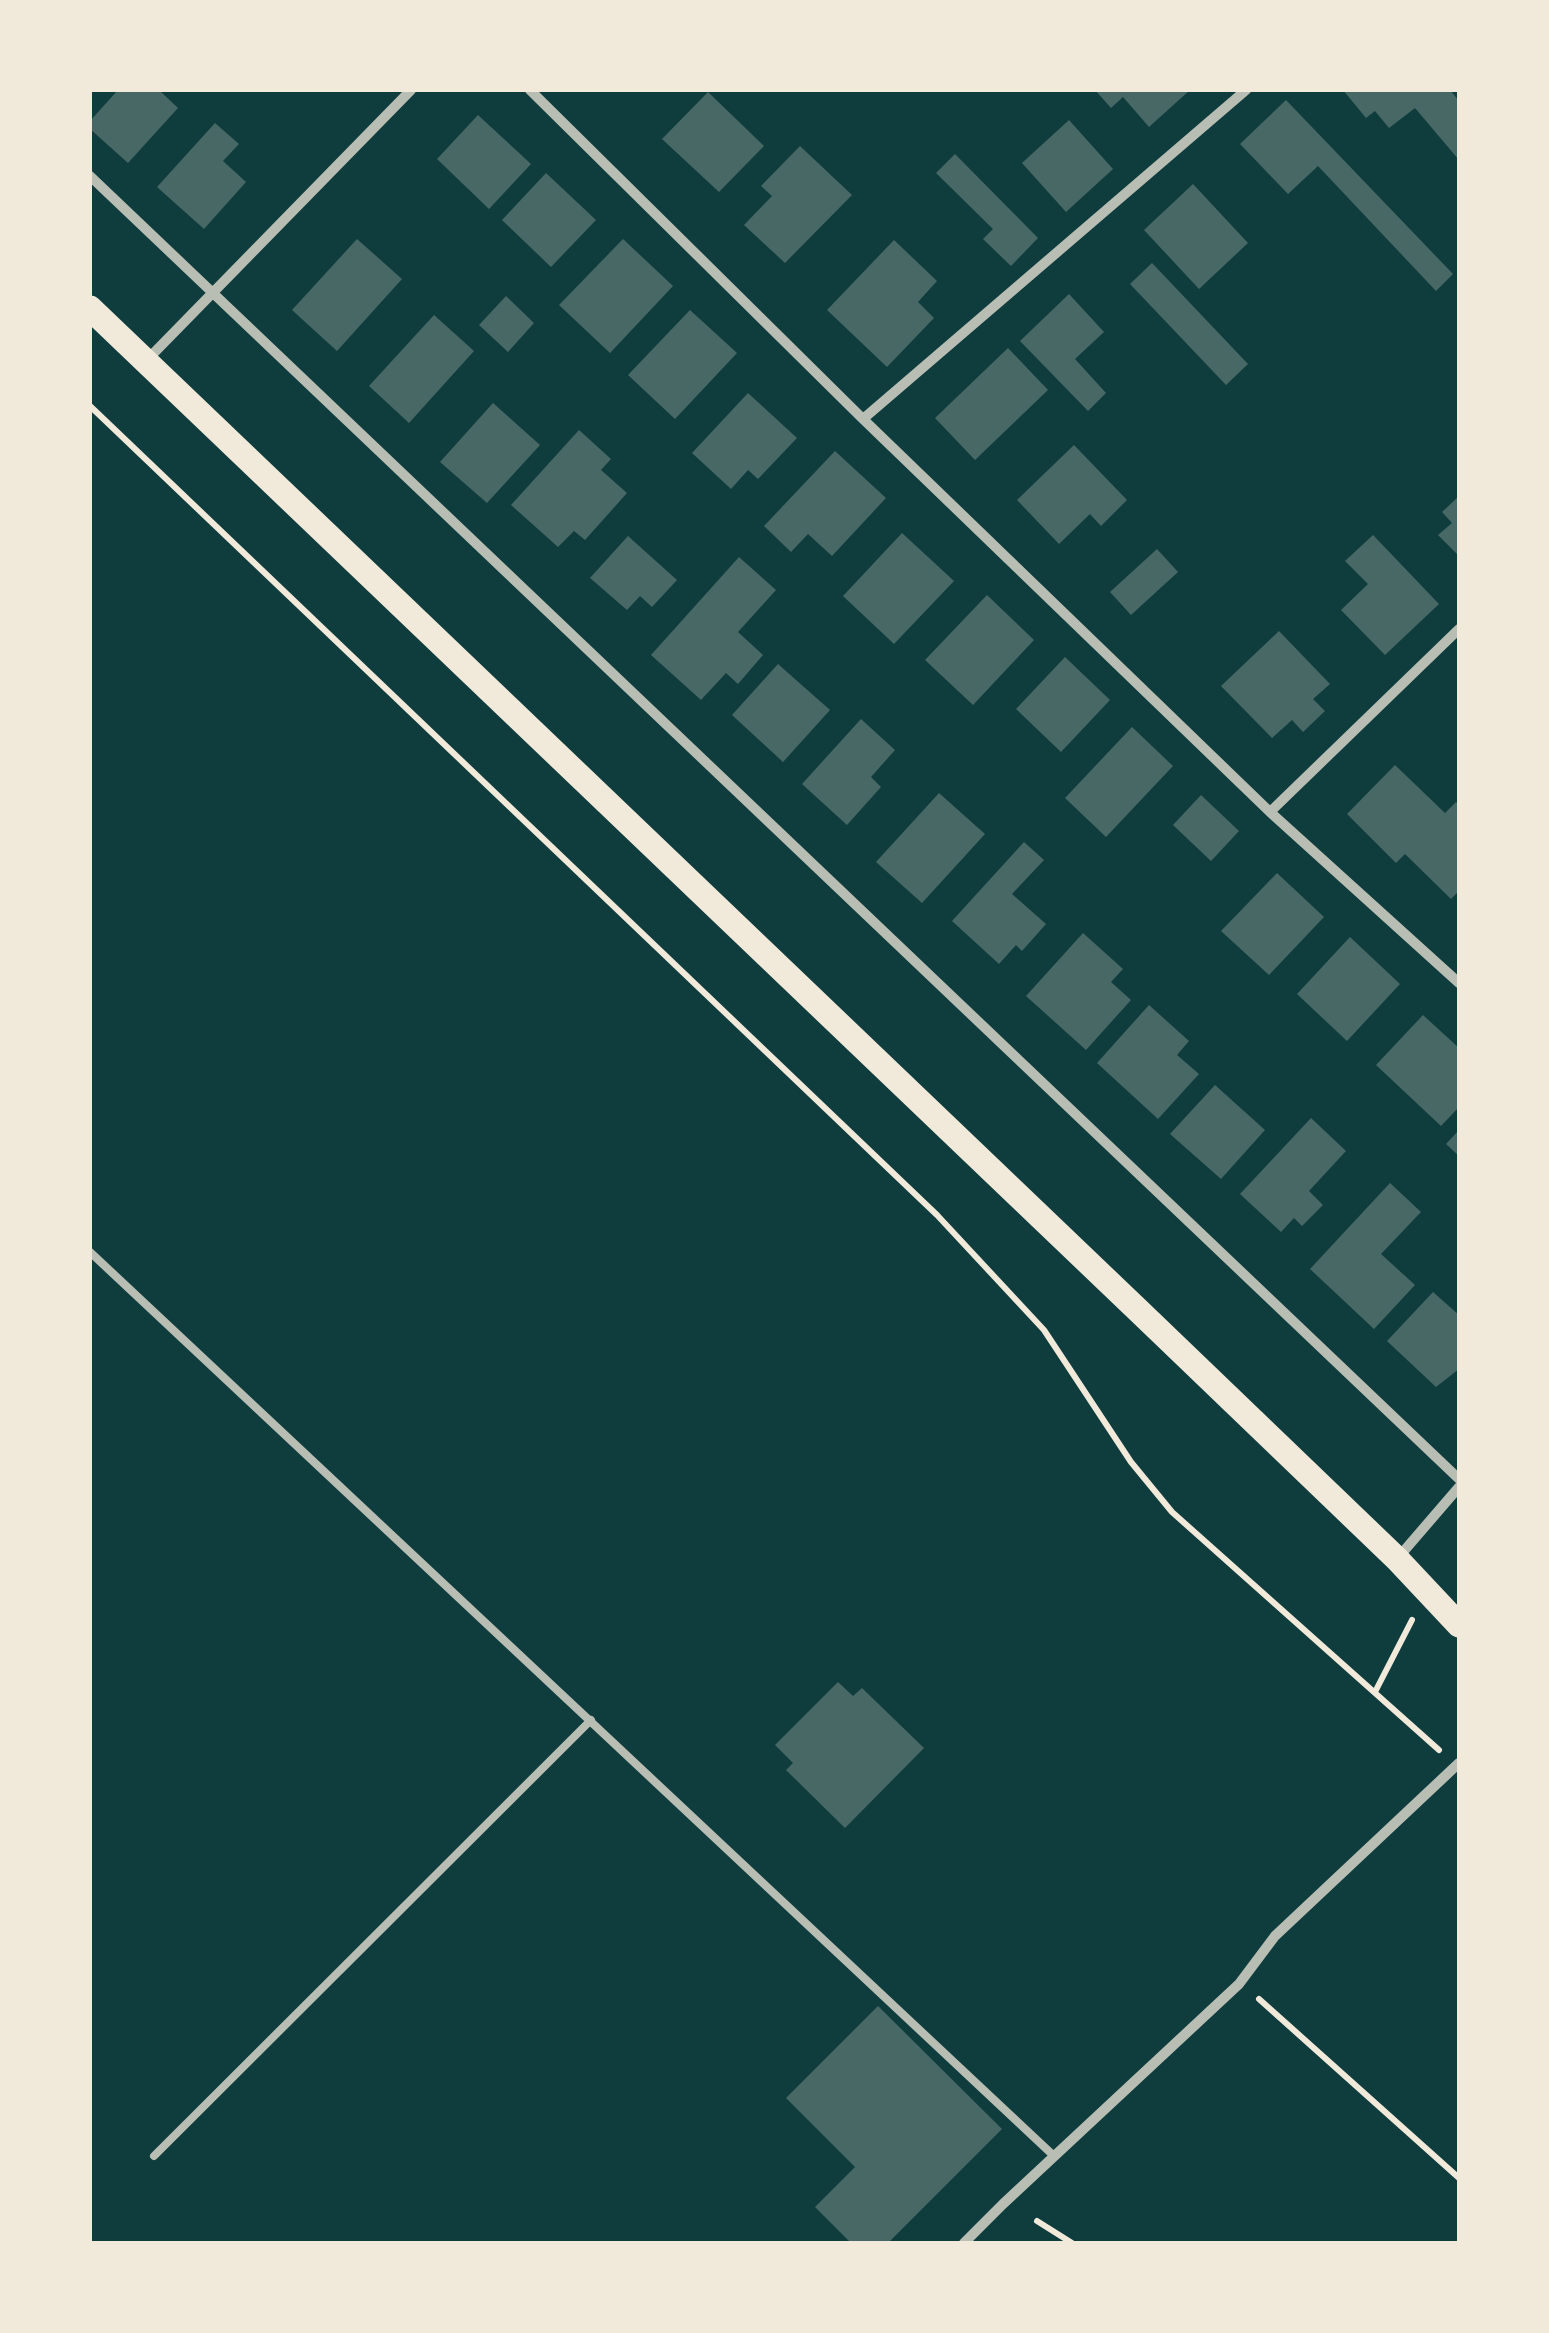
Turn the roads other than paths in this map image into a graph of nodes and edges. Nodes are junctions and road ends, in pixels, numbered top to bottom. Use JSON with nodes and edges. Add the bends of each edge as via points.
{"nodes":[{"id":1,"x":411,"y":90,"type":"edge"},
{"id":2,"x":530,"y":90,"type":"edge"},
{"id":3,"x":1246,"y":90,"type":"edge"},
{"id":4,"x":90,"y":176,"type":"edge"},
{"id":5,"x":213,"y":293,"type":"junction"},
{"id":6,"x":90,"y":308,"type":"edge"},
{"id":7,"x":146,"y":361,"type":"junction"},
{"id":8,"x":863,"y":418,"type":"junction"},
{"id":9,"x":1459,"y":629,"type":"edge"},
{"id":10,"x":1270,"y":812,"type":"junction"},
{"id":11,"x":1459,"y":983,"type":"edge"},
{"id":12,"x":90,"y":1252,"type":"edge"},
{"id":13,"x":1459,"y":1479,"type":"edge"},
{"id":14,"x":1459,"y":1487,"type":"edge"},
{"id":15,"x":1397,"y":1560,"type":"junction"},
{"id":16,"x":1459,"y":1625,"type":"edge"},
{"id":17,"x":590,"y":1720,"type":"junction"},
{"id":18,"x":1458,"y":1764,"type":"edge"},
{"id":19,"x":154,"y":2156,"type":"dead end"},
{"id":20,"x":1054,"y":2156,"type":"junction"},
{"id":21,"x":964,"y":2243,"type":"edge"}],
"edges":[{"from":1,"to":5,"type":"street"},
{"from":2,"to":8,"type":"street"},
{"from":3,"to":8,"type":"street"},
{"from":4,"to":5,"type":"street"},
{"from":5,"to":7,"type":"street"},
{"from":5,"to":13,"type":"street"},
{"from":6,"to":7,"type":"main road"},
{"from":7,"to":15,"type":"main road"},
{"from":8,"to":10,"type":"street"},
{"from":9,"to":10,"type":"street"},
{"from":10,"to":11,"type":"street"},
{"from":12,"to":17,"type":"lane"},
{"from":14,"to":15,"type":"street"},
{"from":15,"to":16,"type":"main road"},
{"from":17,"to":19,"type":"lane"},
{"from":17,"to":20,"type":"lane"},
{"from":18,"to":20,"type":"street"},
{"from":20,"to":21,"type":"street"}]}
